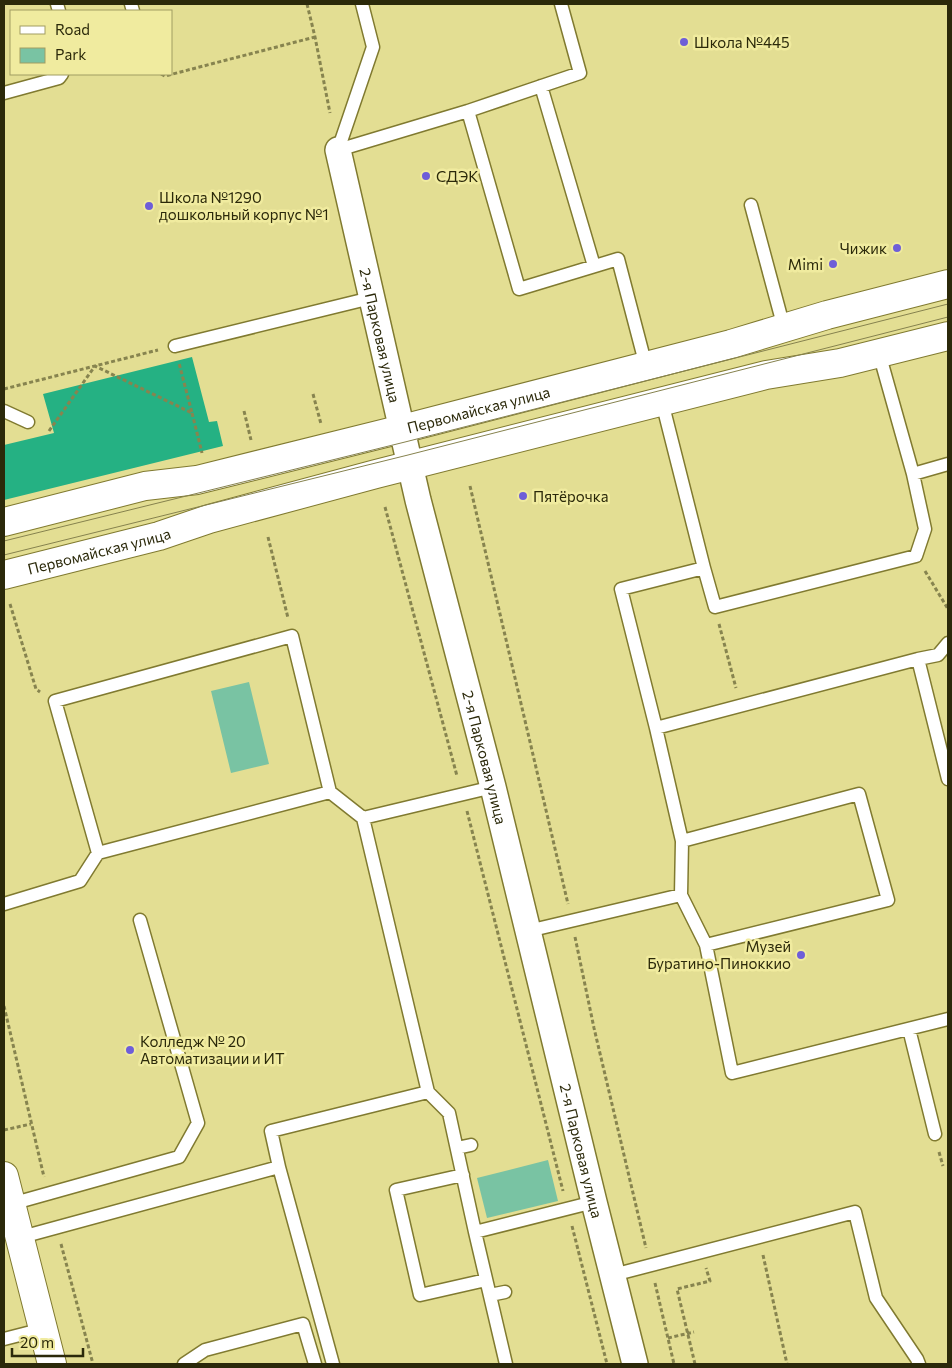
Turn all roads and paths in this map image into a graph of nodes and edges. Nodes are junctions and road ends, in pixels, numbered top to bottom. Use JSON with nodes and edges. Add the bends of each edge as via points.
{"nodes":[{"id":1,"x":307,"y":4,"type":"edge"},
{"id":2,"x":362,"y":4,"type":"edge"},
{"id":3,"x":561,"y":4,"type":"edge"},
{"id":4,"x":315,"y":36,"type":"junction"},
{"id":5,"x":172,"y":74,"type":"edge"},
{"id":6,"x":62,"y":75,"type":"edge"},
{"id":7,"x":541,"y":86,"type":"junction"},
{"id":8,"x":4,"y":93,"type":"edge"},
{"id":9,"x":468,"y":111,"type":"junction"},
{"id":10,"x":338,"y":150,"type":"junction"},
{"id":11,"x":751,"y":205,"type":"dead end"},
{"id":12,"x":594,"y":266,"type":"junction"},
{"id":13,"x":948,"y":284,"type":"edge"},
{"id":14,"x":371,"y":298,"type":"junction"},
{"id":15,"x":784,"y":328,"type":"junction"},
{"id":16,"x":948,"y":336,"type":"edge"},
{"id":17,"x":175,"y":346,"type":"junction"},
{"id":18,"x":879,"y":353,"type":"junction"},
{"id":19,"x":95,"y":366,"type":"junction"},
{"id":20,"x":646,"y":366,"type":"junction"},
{"id":21,"x":4,"y":389,"type":"edge"},
{"id":22,"x":313,"y":394,"type":"dead end"},
{"id":23,"x":662,"y":402,"type":"junction"},
{"id":24,"x":4,"y":411,"type":"edge"},
{"id":25,"x":244,"y":411,"type":"dead end"},
{"id":26,"x":192,"y":413,"type":"junction"},
{"id":27,"x":28,"y":422,"type":"dead end"},
{"id":28,"x":321,"y":424,"type":"dead end"},
{"id":29,"x":402,"y":429,"type":"junction"},
{"id":30,"x":49,"y":431,"type":"dead end"},
{"id":31,"x":252,"y":441,"type":"dead end"},
{"id":32,"x":202,"y":453,"type":"dead end"},
{"id":33,"x":948,"y":464,"type":"edge"},
{"id":34,"x":410,"y":466,"type":"junction"},
{"id":35,"x":913,"y":474,"type":"junction"},
{"id":36,"x":384,"y":507,"type":"dead end"},
{"id":37,"x":4,"y":522,"type":"edge"},
{"id":38,"x":268,"y":537,"type":"dead end"},
{"id":39,"x":916,"y":556,"type":"junction"},
{"id":40,"x":704,"y":568,"type":"junction"},
{"id":41,"x":4,"y":575,"type":"edge"},
{"id":42,"x":10,"y":604,"type":"dead end"},
{"id":43,"x":714,"y":607,"type":"junction"},
{"id":44,"x":948,"y":610,"type":"edge"},
{"id":45,"x":292,"y":636,"type":"junction"},
{"id":46,"x":948,"y":643,"type":"edge"},
{"id":47,"x":918,"y":660,"type":"junction"},
{"id":48,"x":55,"y":701,"type":"junction"},
{"id":49,"x":741,"y":706,"type":"junction"},
{"id":50,"x":656,"y":728,"type":"junction"},
{"id":51,"x":948,"y":779,"type":"edge"},
{"id":52,"x":493,"y":787,"type":"junction"},
{"id":53,"x":330,"y":792,"type":"junction"},
{"id":54,"x":462,"y":794,"type":"junction"},
{"id":55,"x":363,"y":818,"type":"junction"},
{"id":56,"x":682,"y":841,"type":"junction"},
{"id":57,"x":98,"y":853,"type":"junction"},
{"id":58,"x":681,"y":894,"type":"junction"},
{"id":59,"x":4,"y":904,"type":"edge"},
{"id":60,"x":140,"y":920,"type":"dead end"},
{"id":61,"x":528,"y":931,"type":"junction"},
{"id":62,"x":706,"y":945,"type":"junction"},
{"id":63,"x":948,"y":1019,"type":"edge"},
{"id":64,"x":909,"y":1028,"type":"junction"},
{"id":65,"x":428,"y":1092,"type":"junction"},
{"id":66,"x":31,"y":1124,"type":"dead end"},
{"id":67,"x":4,"y":1130,"type":"edge"},
{"id":68,"x":935,"y":1134,"type":"dead end"},
{"id":69,"x":472,"y":1145,"type":"dead end"},
{"id":70,"x":457,"y":1148,"type":"junction"},
{"id":71,"x":279,"y":1167,"type":"junction"},
{"id":72,"x":463,"y":1175,"type":"junction"},
{"id":73,"x":4,"y":1176,"type":"edge"},
{"id":74,"x":594,"y":1202,"type":"junction"},
{"id":75,"x":11,"y":1204,"type":"junction"},
{"id":76,"x":568,"y":1209,"type":"junction"},
{"id":77,"x":475,"y":1232,"type":"junction"},
{"id":78,"x":760,"y":1237,"type":"junction"},
{"id":79,"x":18,"y":1238,"type":"junction"},
{"id":80,"x":702,"y":1252,"type":"junction"},
{"id":81,"x":613,"y":1275,"type":"junction"},
{"id":82,"x":486,"y":1280,"type":"junction"},
{"id":83,"x":505,"y":1292,"type":"dead end"},
{"id":84,"x":490,"y":1295,"type":"junction"},
{"id":85,"x":43,"y":1329,"type":"junction"},
{"id":86,"x":694,"y":1332,"type":"dead end"},
{"id":87,"x":687,"y":1334,"type":"junction"},
{"id":88,"x":668,"y":1338,"type":"dead end"},
{"id":89,"x":4,"y":1339,"type":"edge"},
{"id":90,"x":52,"y":1364,"type":"edge"},
{"id":91,"x":184,"y":1364,"type":"edge"},
{"id":92,"x":315,"y":1364,"type":"edge"},
{"id":93,"x":333,"y":1364,"type":"edge"},
{"id":94,"x":506,"y":1364,"type":"edge"},
{"id":95,"x":607,"y":1364,"type":"edge"},
{"id":96,"x":635,"y":1364,"type":"edge"},
{"id":97,"x":695,"y":1364,"type":"edge"},
{"id":98,"x":787,"y":1364,"type":"edge"},
{"id":99,"x":919,"y":1364,"type":"edge"}],
"edges":[{"from":1,"to":4,"type":"path"},
{"from":2,"to":10,"type":"lane","via":[[373,46]]},
{"from":3,"to":7,"type":"lane","via":[[580,72]]},
{"from":4,"to":5,"type":"path"},
{"from":4,"to":10,"type":"path"},
{"from":6,"to":8,"type":"lane"},
{"from":7,"to":9,"type":"lane"},
{"from":7,"to":12,"type":"lane"},
{"from":9,"to":10,"type":"lane"},
{"from":9,"to":12,"type":"lane","via":[[519,289]]},
{"from":10,"to":14,"type":"street","name":"2-я Парковая улица"},
{"from":11,"to":15,"type":"lane"},
{"from":12,"to":20,"type":"lane","via":[[618,259]]},
{"from":13,"to":15,"type":"main road","name":"Первомайская улица"},
{"from":14,"to":17,"type":"lane"},
{"from":14,"to":29,"type":"street","name":"2-я Парковая улица"},
{"from":15,"to":20,"type":"main road","name":"Первомайская улица"},
{"from":16,"to":18,"type":"main road","name":"Первомайская улица"},
{"from":17,"to":19,"type":"path"},
{"from":17,"to":26,"type":"path"},
{"from":18,"to":23,"type":"main road","name":"Первомайская улица","via":[[766,375]]},
{"from":18,"to":35,"type":"lane"},
{"from":19,"to":21,"type":"path"},
{"from":19,"to":26,"type":"path"},
{"from":19,"to":30,"type":"path"},
{"from":20,"to":29,"type":"main road","name":"Первомайская улица"},
{"from":22,"to":28,"type":"path"},
{"from":23,"to":34,"type":"main road","name":"Первомайская улица"},
{"from":23,"to":40,"type":"lane"},
{"from":24,"to":27,"type":"lane"},
{"from":25,"to":31,"type":"path"},
{"from":26,"to":32,"type":"path"},
{"from":29,"to":34,"type":"street","name":"2-я Парковая улица"},
{"from":29,"to":37,"type":"main road","name":"Первомайская улица","via":[[197,480],[145,486]]},
{"from":33,"to":35,"type":"lane"},
{"from":34,"to":41,"type":"main road","name":"Первомайская улица","via":[[209,519],[159,536]]},
{"from":34,"to":52,"type":"street","name":"2-я Парковая улица"},
{"from":35,"to":39,"type":"lane","via":[[925,529]]},
{"from":36,"to":54,"type":"path"},
{"from":38,"to":45,"type":"path"},
{"from":39,"to":43,"type":"lane"},
{"from":39,"to":44,"type":"path"},
{"from":40,"to":43,"type":"lane"},
{"from":40,"to":50,"type":"lane","via":[[621,590]]},
{"from":42,"to":48,"type":"path","via":[[36,689]]},
{"from":43,"to":49,"type":"path"},
{"from":45,"to":48,"type":"lane"},
{"from":45,"to":53,"type":"lane"},
{"from":46,"to":47,"type":"lane","via":[[938,655]]},
{"from":47,"to":49,"type":"lane"},
{"from":47,"to":51,"type":"lane"},
{"from":48,"to":57,"type":"lane"},
{"from":49,"to":50,"type":"lane"},
{"from":50,"to":56,"type":"lane"},
{"from":52,"to":54,"type":"lane"},
{"from":52,"to":61,"type":"street","name":"2-я Парковая улица"},
{"from":53,"to":55,"type":"lane"},
{"from":53,"to":57,"type":"lane"},
{"from":54,"to":55,"type":"lane"},
{"from":54,"to":76,"type":"path"},
{"from":55,"to":65,"type":"lane"},
{"from":56,"to":58,"type":"lane"},
{"from":56,"to":62,"type":"lane","via":[[859,794],[888,900]]},
{"from":57,"to":59,"type":"lane","via":[[80,881]]},
{"from":58,"to":61,"type":"lane"},
{"from":58,"to":62,"type":"lane"},
{"from":60,"to":75,"type":"lane","via":[[198,1123],[179,1157]]},
{"from":61,"to":74,"type":"street","name":"2-я Парковая улица"},
{"from":62,"to":64,"type":"lane","via":[[732,1073]]},
{"from":63,"to":64,"type":"lane"},
{"from":64,"to":68,"type":"lane"},
{"from":65,"to":70,"type":"lane","via":[[449,1113]]},
{"from":65,"to":71,"type":"lane","via":[[270,1131]]},
{"from":66,"to":67,"type":"path"},
{"from":69,"to":70,"type":"lane"},
{"from":70,"to":72,"type":"lane"},
{"from":71,"to":79,"type":"lane"},
{"from":71,"to":93,"type":"lane"},
{"from":72,"to":77,"type":"lane"},
{"from":72,"to":82,"type":"lane","via":[[396,1190],[420,1295]]},
{"from":73,"to":75,"type":"main road"},
{"from":74,"to":76,"type":"lane"},
{"from":74,"to":81,"type":"street","name":"2-я Парковая улица"},
{"from":75,"to":79,"type":"main road"},
{"from":76,"to":77,"type":"lane"},
{"from":76,"to":95,"type":"path"},
{"from":77,"to":82,"type":"lane"},
{"from":78,"to":80,"type":"lane"},
{"from":78,"to":98,"type":"path"},
{"from":78,"to":99,"type":"lane","via":[[855,1212],[876,1298]]},
{"from":79,"to":85,"type":"main road"},
{"from":80,"to":81,"type":"lane"},
{"from":80,"to":87,"type":"path","via":[[710,1283],[677,1289]]},
{"from":81,"to":96,"type":"street","name":"2-я Парковая улица"},
{"from":82,"to":84,"type":"lane"},
{"from":83,"to":84,"type":"lane"},
{"from":84,"to":94,"type":"lane"},
{"from":85,"to":89,"type":"lane"},
{"from":85,"to":90,"type":"main road"},
{"from":86,"to":87,"type":"path"},
{"from":87,"to":88,"type":"path"},
{"from":87,"to":97,"type":"path"},
{"from":91,"to":92,"type":"lane","via":[[205,1350],[303,1324]]}]}
